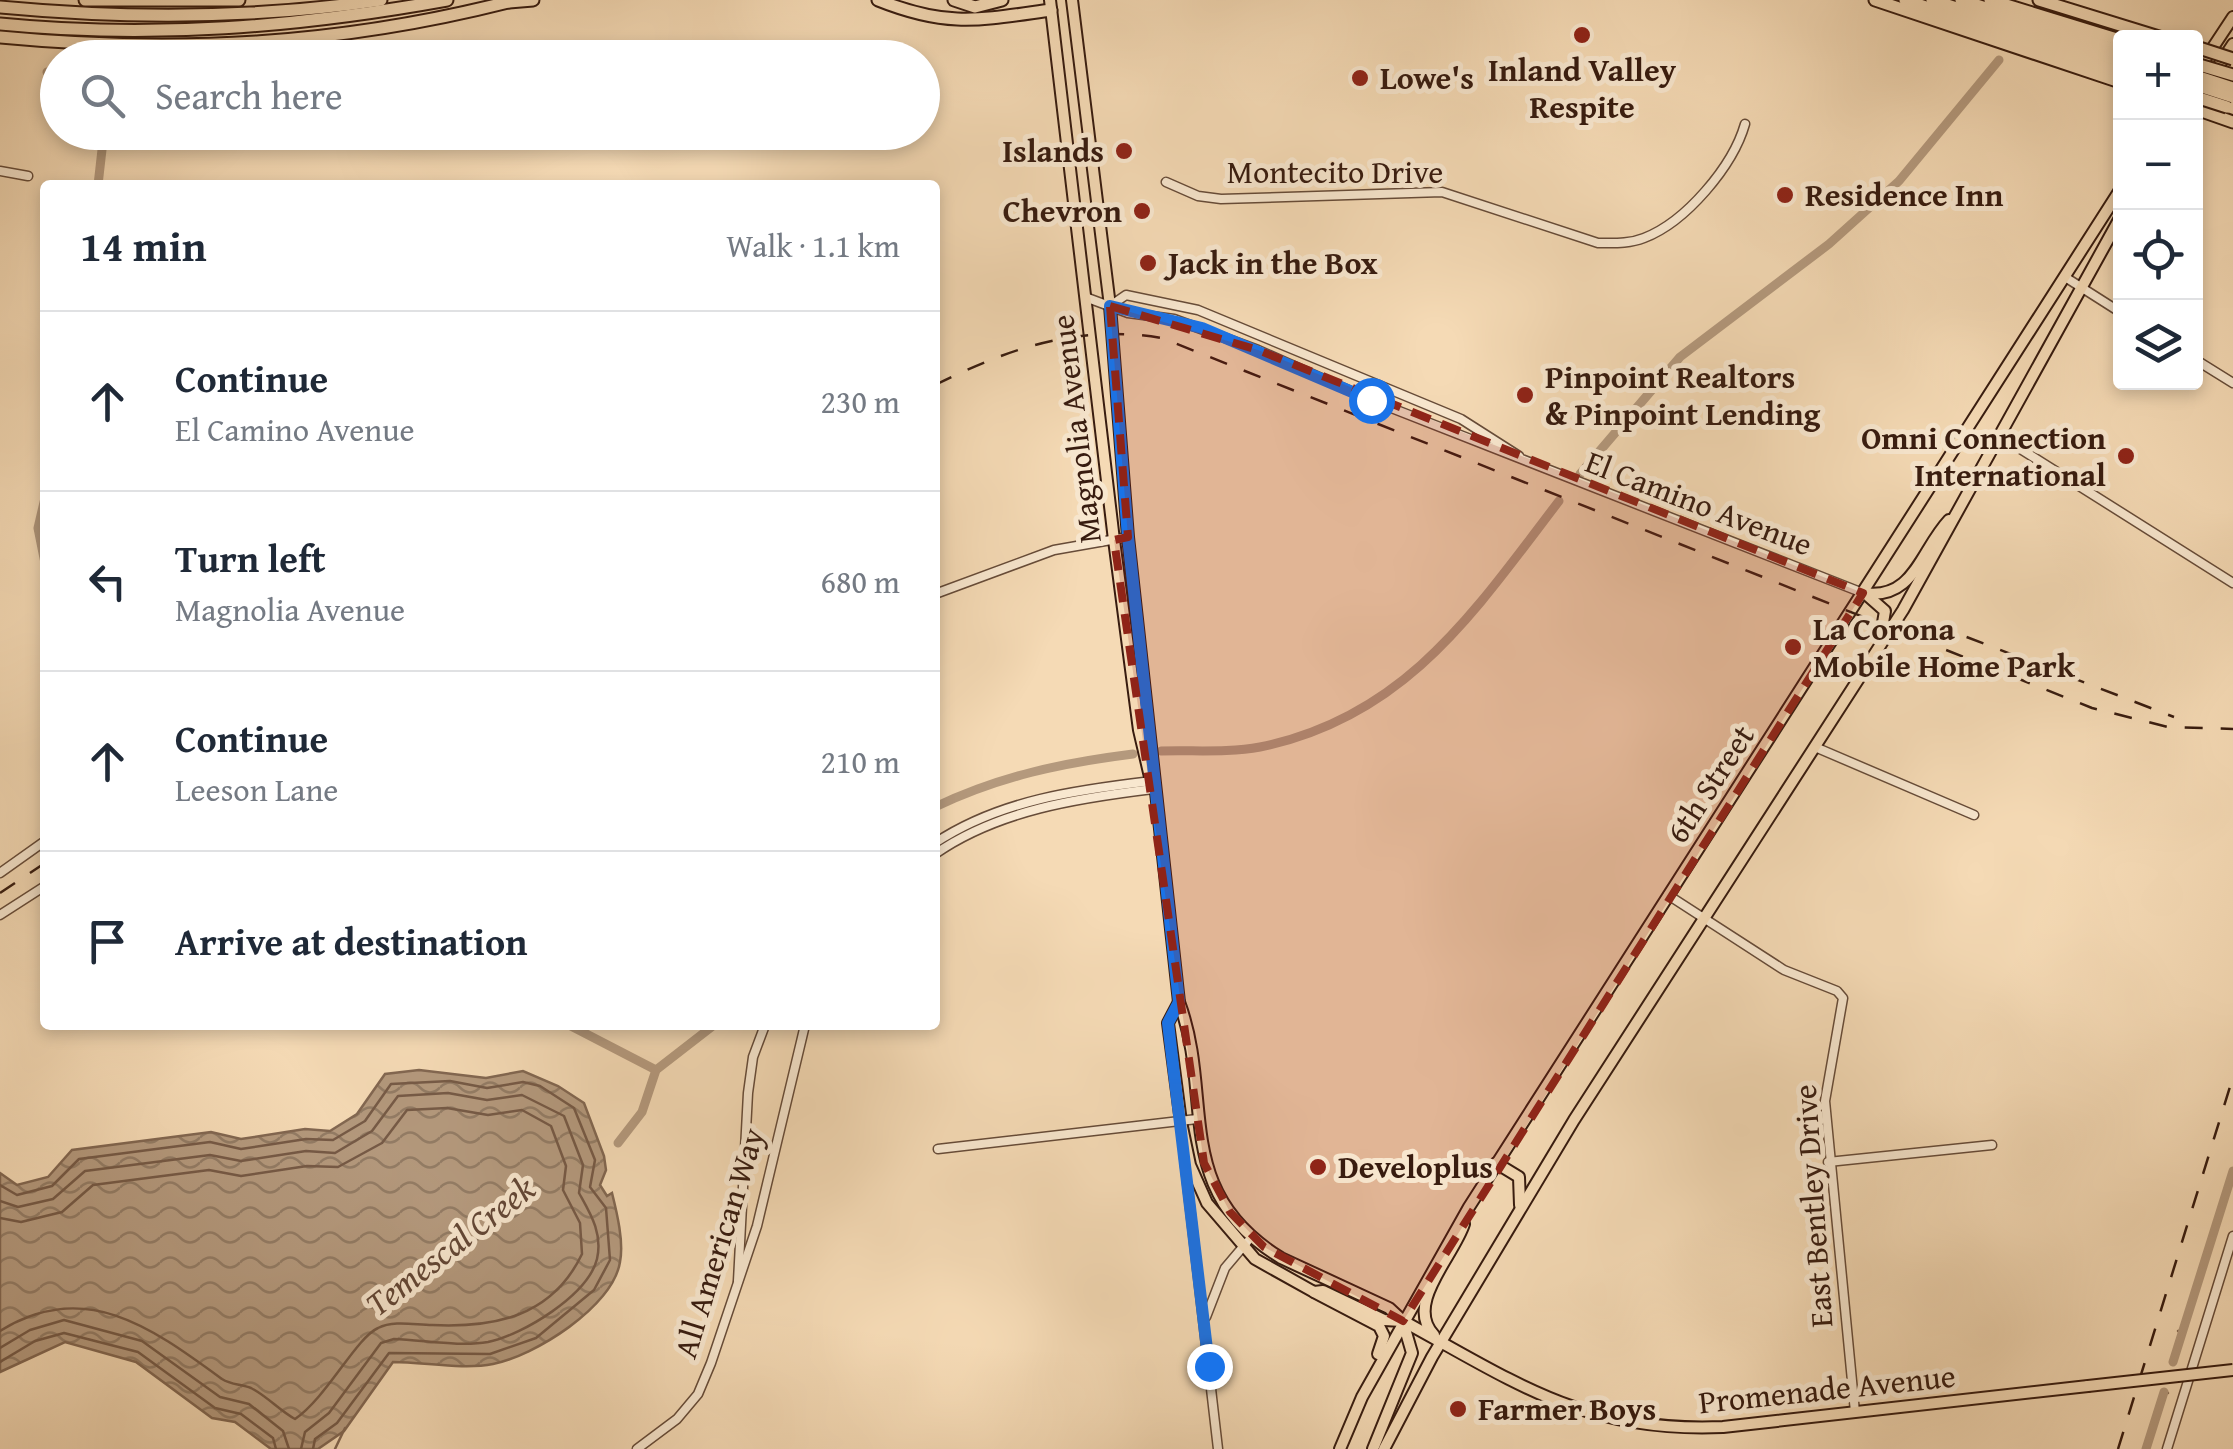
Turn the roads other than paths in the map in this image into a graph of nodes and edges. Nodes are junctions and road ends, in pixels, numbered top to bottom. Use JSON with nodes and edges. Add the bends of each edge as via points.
{"nodes":[{"id":1,"x":85,"y":0,"type":"edge"},
{"id":2,"x":239,"y":0,"type":"edge"},
{"id":3,"x":380,"y":0,"type":"edge"},
{"id":4,"x":447,"y":0,"type":"edge"},
{"id":5,"x":533,"y":0,"type":"edge"},
{"id":6,"x":878,"y":0,"type":"edge"},
{"id":7,"x":954,"y":0,"type":"edge"},
{"id":8,"x":1002,"y":0,"type":"edge"},
{"id":9,"x":1062,"y":0,"type":"edge"},
{"id":10,"x":1072,"y":0,"type":"edge"},
{"id":11,"x":1875,"y":0,"type":"edge"},
{"id":12,"x":1905,"y":0,"type":"edge"},
{"id":13,"x":1932,"y":0,"type":"edge"},
{"id":14,"x":1962,"y":0,"type":"edge"},
{"id":15,"x":1990,"y":0,"type":"edge"},
{"id":16,"x":2040,"y":0,"type":"edge"},
{"id":17,"x":110,"y":1,"type":"edge"},
{"id":18,"x":512,"y":1,"type":"edge"},
{"id":19,"x":1050,"y":5,"type":"edge"},
{"id":20,"x":0,"y":7,"type":"edge"},
{"id":21,"x":200,"y":16,"type":"junction"},
{"id":22,"x":2233,"y":17,"type":"edge"},
{"id":23,"x":1996,"y":21,"type":"junction"},
{"id":24,"x":0,"y":24,"type":"edge"},
{"id":25,"x":2136,"y":30,"type":"edge"},
{"id":26,"x":0,"y":37,"type":"edge"},
{"id":27,"x":40,"y":40,"type":"edge"},
{"id":28,"x":298,"y":40,"type":"edge"},
{"id":29,"x":2056,"y":40,"type":"junction"},
{"id":30,"x":2113,"y":40,"type":"edge"},
{"id":31,"x":2233,"y":47,"type":"edge"},
{"id":32,"x":2113,"y":50,"type":"edge"},
{"id":33,"x":2203,"y":50,"type":"edge"},
{"id":34,"x":2210,"y":52,"type":"junction"},
{"id":35,"x":2113,"y":59,"type":"edge"},
{"id":36,"x":2233,"y":59,"type":"edge"},
{"id":37,"x":2203,"y":64,"type":"edge"},
{"id":38,"x":2203,"y":66,"type":"edge"},
{"id":39,"x":2113,"y":68,"type":"edge"},
{"id":40,"x":2233,"y":76,"type":"edge"},
{"id":41,"x":2113,"y":77,"type":"edge"},
{"id":42,"x":2203,"y":77,"type":"edge"},
{"id":43,"x":2233,"y":88,"type":"edge"},
{"id":44,"x":2203,"y":89,"type":"edge"},
{"id":45,"x":2203,"y":90,"type":"edge"},
{"id":46,"x":2203,"y":101,"type":"edge"},
{"id":47,"x":2203,"y":108,"type":"edge"},
{"id":48,"x":2230,"y":108,"type":"edge"},
{"id":49,"x":1745,"y":124,"type":"dead end"},
{"id":50,"x":0,"y":171,"type":"edge"},
{"id":51,"x":28,"y":176,"type":"dead end"},
{"id":52,"x":1166,"y":182,"type":"dead end"},
{"id":53,"x":2113,"y":201,"type":"edge"},
{"id":54,"x":2113,"y":231,"type":"edge"},
{"id":55,"x":2065,"y":277,"type":"junction"},
{"id":56,"x":2082,"y":287,"type":"junction"},
{"id":57,"x":1085,"y":297,"type":"junction"},
{"id":58,"x":1110,"y":306,"type":"junction"},
{"id":59,"x":2113,"y":307,"type":"edge"},
{"id":60,"x":2203,"y":364,"type":"edge"},
{"id":61,"x":2233,"y":383,"type":"edge"},
{"id":62,"x":2000,"y":436,"type":"junction"},
{"id":63,"x":1520,"y":456,"type":"junction"},
{"id":64,"x":1960,"y":508,"type":"junction"},
{"id":65,"x":1128,"y":537,"type":"junction"},
{"id":66,"x":1114,"y":540,"type":"junction"},
{"id":67,"x":2233,"y":583,"type":"edge"},
{"id":68,"x":940,"y":592,"type":"edge"},
{"id":69,"x":1863,"y":593,"type":"junction"},
{"id":70,"x":1868,"y":664,"type":"junction"},
{"id":71,"x":1145,"y":728,"type":"junction"},
{"id":72,"x":1815,"y":748,"type":"junction"},
{"id":73,"x":1152,"y":778,"type":"junction"},
{"id":74,"x":1974,"y":815,"type":"dead end"},
{"id":75,"x":940,"y":840,"type":"edge"},
{"id":76,"x":40,"y":845,"type":"edge"},
{"id":77,"x":940,"y":851,"type":"edge"},
{"id":78,"x":0,"y":873,"type":"edge"},
{"id":79,"x":40,"y":889,"type":"edge"},
{"id":80,"x":1668,"y":896,"type":"junction"},
{"id":81,"x":0,"y":915,"type":"edge"},
{"id":82,"x":1704,"y":920,"type":"junction"},
{"id":83,"x":1179,"y":1002,"type":"junction"},
{"id":84,"x":763,"y":1030,"type":"edge"},
{"id":85,"x":804,"y":1030,"type":"edge"},
{"id":86,"x":1197,"y":1119,"type":"junction"},
{"id":87,"x":1180,"y":1122,"type":"junction"},
{"id":88,"x":1992,"y":1144,"type":"dead end"},
{"id":89,"x":938,"y":1149,"type":"dead end"},
{"id":90,"x":1828,"y":1162,"type":"junction"},
{"id":91,"x":1496,"y":1163,"type":"junction"},
{"id":92,"x":1469,"y":1207,"type":"junction"},
{"id":93,"x":1518,"y":1216,"type":"junction"},
{"id":94,"x":1252,"y":1236,"type":"junction"},
{"id":95,"x":2233,"y":1236,"type":"edge"},
{"id":96,"x":1242,"y":1247,"type":"junction"},
{"id":97,"x":738,"y":1286,"type":"junction"},
{"id":98,"x":1314,"y":1292,"type":"junction"},
{"id":99,"x":1205,"y":1321,"type":"junction"},
{"id":100,"x":1402,"y":1321,"type":"junction"},
{"id":101,"x":1442,"y":1343,"type":"junction"},
{"id":102,"x":2233,"y":1370,"type":"edge"},
{"id":103,"x":1362,"y":1397,"type":"junction"},
{"id":104,"x":1856,"y":1412,"type":"junction"},
{"id":105,"x":637,"y":1449,"type":"edge"},
{"id":106,"x":1218,"y":1449,"type":"edge"},
{"id":107,"x":1340,"y":1449,"type":"edge"},
{"id":108,"x":1373,"y":1449,"type":"edge"},
{"id":109,"x":1384,"y":1449,"type":"edge"},
{"id":110,"x":2167,"y":1449,"type":"edge"}],
"edges":[{"from":1,"to":17,"type":"highway"},
{"from":2,"to":17,"type":"highway"},
{"from":3,"to":21,"type":"highway"},
{"from":4,"to":24,"type":"highway","via":[[218,30]]},
{"from":5,"to":18,"type":"highway"},
{"from":6,"to":19,"type":"highway","via":[[926,19],[975,20]]},
{"from":7,"to":8,"type":"highway","via":[[975,7]]},
{"from":9,"to":19,"type":"main road"},
{"from":10,"to":58,"type":"main road","name":"Magnolia Avenue"},
{"from":11,"to":23,"type":"highway"},
{"from":12,"to":23,"type":"highway"},
{"from":13,"to":23,"type":"highway"},
{"from":14,"to":23,"type":"highway"},
{"from":15,"to":23,"type":"highway"},
{"from":16,"to":25,"type":"highway"},
{"from":17,"to":21,"type":"highway"},
{"from":18,"to":28,"type":"highway"},
{"from":19,"to":57,"type":"main road","name":"Magnolia Avenue"},
{"from":20,"to":21,"type":"highway"},
{"from":22,"to":37,"type":"main road"},
{"from":23,"to":29,"type":"highway"},
{"from":23,"to":29,"type":"highway"},
{"from":23,"to":29,"type":"highway"},
{"from":26,"to":27,"type":"highway"},
{"from":29,"to":30,"type":"highway"},
{"from":29,"to":32,"type":"highway"},
{"from":29,"to":35,"type":"highway"},
{"from":29,"to":39,"type":"highway"},
{"from":29,"to":41,"type":"highway"},
{"from":31,"to":34,"type":"highway","bridge":true},
{"from":31,"to":44,"type":"main road"},
{"from":33,"to":34,"type":"highway","bridge":true},
{"from":34,"to":36,"type":"highway","bridge":true},
{"from":38,"to":40,"type":"highway","bridge":true},
{"from":42,"to":43,"type":"highway","bridge":true},
{"from":45,"to":48,"type":"highway","bridge":true},
{"from":46,"to":48,"type":"highway","bridge":true},
{"from":47,"to":48,"type":"highway"},
{"from":49,"to":52,"type":"street","name":"Montecito Drive","via":[[1725,166],[1692,202],[1659,231],[1622,244],[1442,192],[1222,199]]},
{"from":50,"to":51,"type":"street"},
{"from":53,"to":55,"type":"main road","name":"6th Street"},
{"from":54,"to":56,"type":"main road"},
{"from":55,"to":56,"type":"street"},
{"from":55,"to":69,"type":"main road","name":"6th Street"},
{"from":56,"to":59,"type":"street"},
{"from":56,"to":62,"type":"main road"},
{"from":57,"to":58,"type":"street","name":"El Camino Avenue"},
{"from":57,"to":66,"type":"main road","name":"Magnolia Avenue"},
{"from":58,"to":63,"type":"street","name":"El Camino Avenue","via":[[1202,328]]},
{"from":58,"to":63,"type":"street","name":"El Camino Avenue","via":[[1126,294],[1198,310],[1450,414]]},
{"from":58,"to":65,"type":"main road","name":"Magnolia Avenue"},
{"from":60,"to":61,"type":"street"},
{"from":62,"to":64,"type":"main road"},
{"from":62,"to":67,"type":"street"},
{"from":63,"to":69,"type":"street","name":"El Camino Avenue"},
{"from":64,"to":69,"type":"main road","via":[[1904,586],[1880,596]]},
{"from":64,"to":70,"type":"main road"},
{"from":65,"to":66,"type":"street"},
{"from":65,"to":71,"type":"main road","name":"Magnolia Avenue"},
{"from":66,"to":68,"type":"street","via":[[1054,550]]},
{"from":66,"to":71,"type":"main road","name":"Magnolia Avenue"},
{"from":69,"to":70,"type":"main road","via":[[1885,611]]},
{"from":69,"to":80,"type":"main road","name":"6th Street"},
{"from":70,"to":72,"type":"main road"},
{"from":71,"to":73,"type":"main road","name":"Magnolia Avenue"},
{"from":72,"to":74,"type":"street"},
{"from":72,"to":82,"type":"main road"},
{"from":73,"to":75,"type":"street","via":[[1039,798]]},
{"from":73,"to":77,"type":"street","via":[[1035,810]]},
{"from":73,"to":83,"type":"main road","name":"Magnolia Avenue"},
{"from":76,"to":78,"type":"street"},
{"from":79,"to":81,"type":"street"},
{"from":80,"to":82,"type":"street"},
{"from":80,"to":91,"type":"main road","name":"6th Street"},
{"from":82,"to":90,"type":"street","name":"East Bentley Drive","via":[[1843,998],[1827,1074]]},
{"from":82,"to":93,"type":"main road"},
{"from":83,"to":86,"type":"main road","name":"Magnolia Avenue","via":[[1188,1025]]},
{"from":83,"to":87,"type":"main road","name":"Magnolia Avenue","via":[[1168,1023]]},
{"from":84,"to":97,"type":"street","via":[[748,1094]]},
{"from":85,"to":97,"type":"street","name":"All American Way"},
{"from":86,"to":87,"type":"street"},
{"from":86,"to":94,"type":"main road","name":"Magnolia Avenue","via":[[1212,1180]]},
{"from":87,"to":89,"type":"street"},
{"from":87,"to":96,"type":"main road","name":"Magnolia Avenue","via":[[1206,1203]]},
{"from":87,"to":99,"type":"street"},
{"from":88,"to":90,"type":"street"},
{"from":90,"to":104,"type":"street","name":"East Bentley Drive"},
{"from":91,"to":92,"type":"main road","name":"6th Street"},
{"from":91,"to":93,"type":"main road","via":[[1519,1177]]},
{"from":92,"to":100,"type":"main road","name":"6th Street"},
{"from":92,"to":101,"type":"main road","via":[[1424,1310],[1427,1328]]},
{"from":93,"to":101,"type":"main road"},
{"from":94,"to":96,"type":"street"},
{"from":94,"to":100,"type":"main road","name":"Magnolia Avenue"},
{"from":95,"to":110,"type":"street"},
{"from":96,"to":98,"type":"main road","name":"Magnolia Avenue"},
{"from":96,"to":99,"type":"street","via":[[1218,1283]]},
{"from":97,"to":105,"type":"street","name":"All American Way","via":[[698,1394]]},
{"from":98,"to":100,"type":"main road","name":"Magnolia Avenue"},
{"from":98,"to":103,"type":"main road","via":[[1383,1330]]},
{"from":99,"to":106,"type":"street"},
{"from":100,"to":101,"type":"main road","name":"Magnolia Avenue"},
{"from":100,"to":103,"type":"main road"},
{"from":100,"to":108,"type":"main road","via":[[1412,1353]]},
{"from":101,"to":104,"type":"main road","name":"Promenade Avenue","via":[[1521,1388],[1617,1421],[1688,1428]]},
{"from":101,"to":109,"type":"main road"},
{"from":102,"to":104,"type":"main road","name":"Promenade Avenue","bridge":true},
{"from":103,"to":107,"type":"main road"}]}
